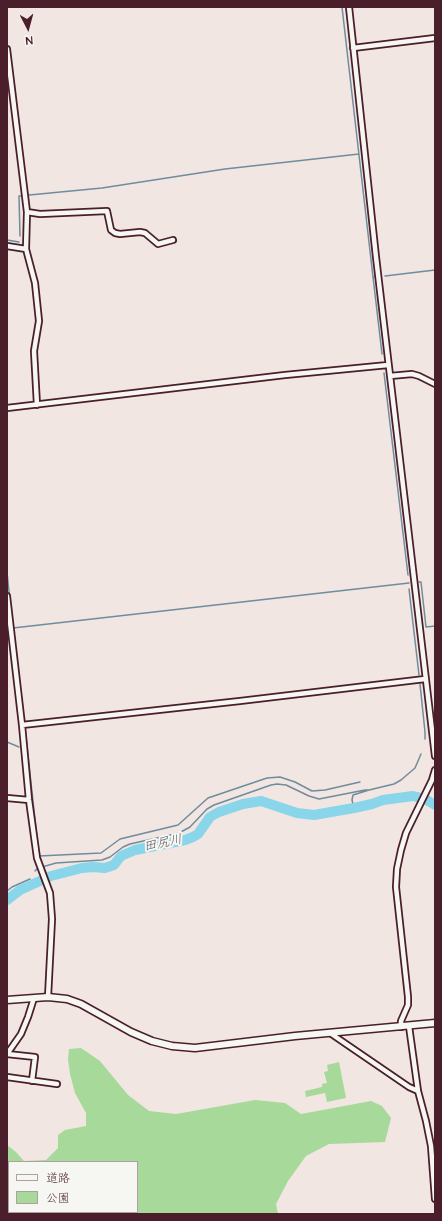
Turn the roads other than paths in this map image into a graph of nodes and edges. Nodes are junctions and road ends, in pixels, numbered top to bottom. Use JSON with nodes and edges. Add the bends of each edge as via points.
{"nodes":[{"id":1,"x":349,"y":7,"type":"edge"},
{"id":2,"x":435,"y":38,"type":"edge"},
{"id":3,"x":353,"y":48,"type":"junction"},
{"id":4,"x":7,"y":50,"type":"edge"},
{"id":5,"x":27,"y":212,"type":"junction"},
{"id":6,"x":173,"y":240,"type":"dead end"},
{"id":7,"x":7,"y":246,"type":"edge"},
{"id":8,"x":26,"y":249,"type":"junction"},
{"id":9,"x":388,"y":365,"type":"junction"},
{"id":10,"x":390,"y":376,"type":"junction"},
{"id":11,"x":435,"y":384,"type":"edge"},
{"id":12,"x":37,"y":405,"type":"junction"},
{"id":13,"x":7,"y":408,"type":"edge"},
{"id":14,"x":7,"y":596,"type":"edge"},
{"id":15,"x":425,"y":679,"type":"junction"},
{"id":16,"x":22,"y":725,"type":"junction"},
{"id":17,"x":435,"y":756,"type":"edge"},
{"id":18,"x":435,"y":770,"type":"edge"},
{"id":19,"x":7,"y":798,"type":"edge"},
{"id":20,"x":29,"y":800,"type":"junction"},
{"id":21,"x":48,"y":997,"type":"junction"},
{"id":22,"x":34,"y":998,"type":"junction"},
{"id":23,"x":7,"y":1000,"type":"edge"},
{"id":24,"x":435,"y":1023,"type":"edge"},
{"id":25,"x":408,"y":1026,"type":"junction"},
{"id":26,"x":401,"y":1027,"type":"junction"},
{"id":27,"x":330,"y":1033,"type":"junction"},
{"id":28,"x":7,"y":1054,"type":"edge"},
{"id":29,"x":7,"y":1077,"type":"edge"},
{"id":30,"x":32,"y":1081,"type":"junction"},
{"id":31,"x":57,"y":1084,"type":"dead end"},
{"id":32,"x":418,"y":1091,"type":"junction"},
{"id":33,"x":435,"y":1199,"type":"edge"}],
"edges":[{"from":1,"to":3,"type":"street"},
{"from":2,"to":3,"type":"street"},
{"from":3,"to":9,"type":"street"},
{"from":4,"to":5,"type":"street"},
{"from":5,"to":6,"type":"street","via":[[40,214],[107,211],[111,230],[115,233],[145,233],[158,244]]},
{"from":5,"to":8,"type":"street"},
{"from":7,"to":8,"type":"street"},
{"from":8,"to":12,"type":"street","via":[[35,284],[39,321],[34,351]]},
{"from":9,"to":10,"type":"street"},
{"from":9,"to":12,"type":"street"},
{"from":10,"to":11,"type":"street","via":[[412,374]]},
{"from":10,"to":15,"type":"street"},
{"from":12,"to":13,"type":"street"},
{"from":14,"to":16,"type":"street"},
{"from":15,"to":16,"type":"street"},
{"from":15,"to":17,"type":"street"},
{"from":16,"to":20,"type":"street"},
{"from":18,"to":26,"type":"street","via":[[422,804],[406,833],[398,869],[396,887],[408,998]]},
{"from":19,"to":20,"type":"street"},
{"from":20,"to":21,"type":"street","via":[[37,858],[50,893],[52,919]]},
{"from":21,"to":22,"type":"street"},
{"from":21,"to":27,"type":"street","via":[[67,999],[80,1004],[131,1032],[172,1046],[194,1048]]},
{"from":22,"to":23,"type":"street"},
{"from":22,"to":28,"type":"street","via":[[21,1034]]},
{"from":24,"to":25,"type":"street"},
{"from":25,"to":26,"type":"street"},
{"from":25,"to":32,"type":"street"},
{"from":26,"to":27,"type":"street"},
{"from":27,"to":32,"type":"street"},
{"from":28,"to":30,"type":"street","via":[[35,1057]]},
{"from":29,"to":30,"type":"street"},
{"from":30,"to":31,"type":"street"},
{"from":32,"to":33,"type":"street","via":[[431,1146]]}]}
